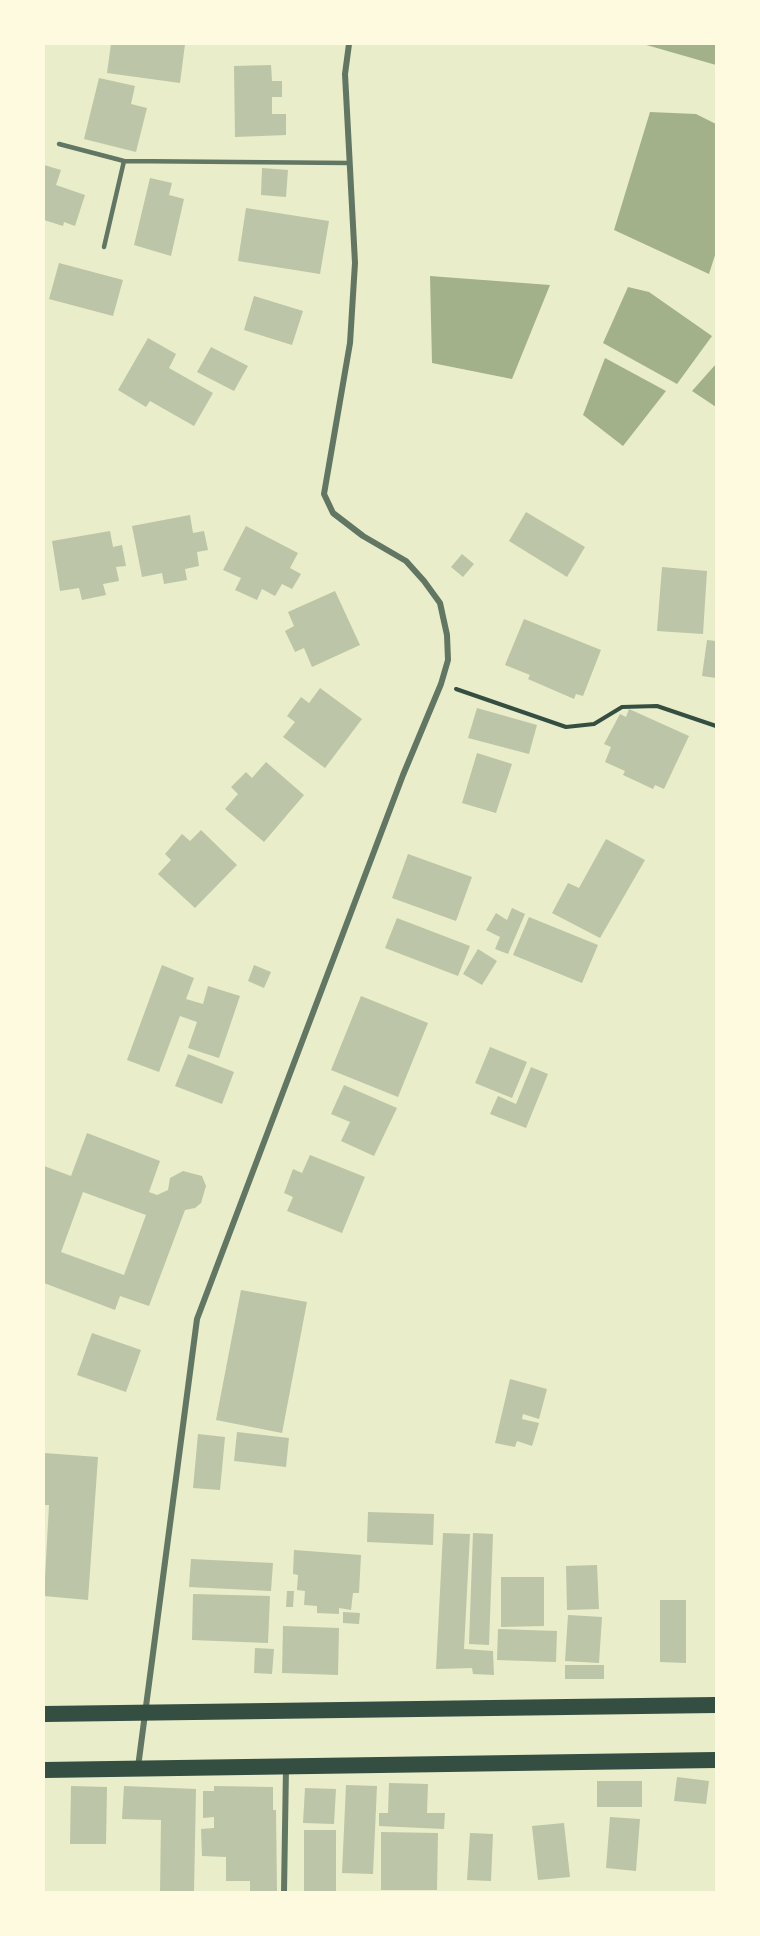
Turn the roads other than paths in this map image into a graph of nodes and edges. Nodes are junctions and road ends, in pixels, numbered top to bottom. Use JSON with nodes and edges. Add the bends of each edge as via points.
{"nodes":[{"id":1,"x":349,"y":44,"type":"edge"},
{"id":2,"x":59,"y":144,"type":"dead end"},
{"id":3,"x":124,"y":161,"type":"junction"},
{"id":4,"x":349,"y":163,"type":"junction"},
{"id":5,"x":104,"y":247,"type":"dead end"},
{"id":6,"x":717,"y":1705,"type":"edge"},
{"id":7,"x":44,"y":1714,"type":"edge"},
{"id":8,"x":145,"y":1715,"type":"junction"},
{"id":9,"x":717,"y":1760,"type":"edge"},
{"id":10,"x":286,"y":1766,"type":"junction"},
{"id":11,"x":44,"y":1770,"type":"edge"},
{"id":12,"x":138,"y":1771,"type":"junction"},
{"id":13,"x":284,"y":1893,"type":"edge"}],
"edges":[{"from":1,"to":4,"type":"street","via":[[345,74]]},
{"from":2,"to":3,"type":"lane"},
{"from":3,"to":4,"type":"lane"},
{"from":3,"to":5,"type":"lane"},
{"from":4,"to":8,"type":"street","via":[[356,263],[350,343],[324,494],[333,513],[406,561],[440,603],[448,660],[196,1319]]},
{"from":6,"to":8,"type":"highway"},
{"from":7,"to":8,"type":"highway"},
{"from":8,"to":12,"type":"street"},
{"from":9,"to":10,"type":"highway"},
{"from":10,"to":12,"type":"highway"},
{"from":10,"to":13,"type":"street"},
{"from":11,"to":12,"type":"highway"}]}
